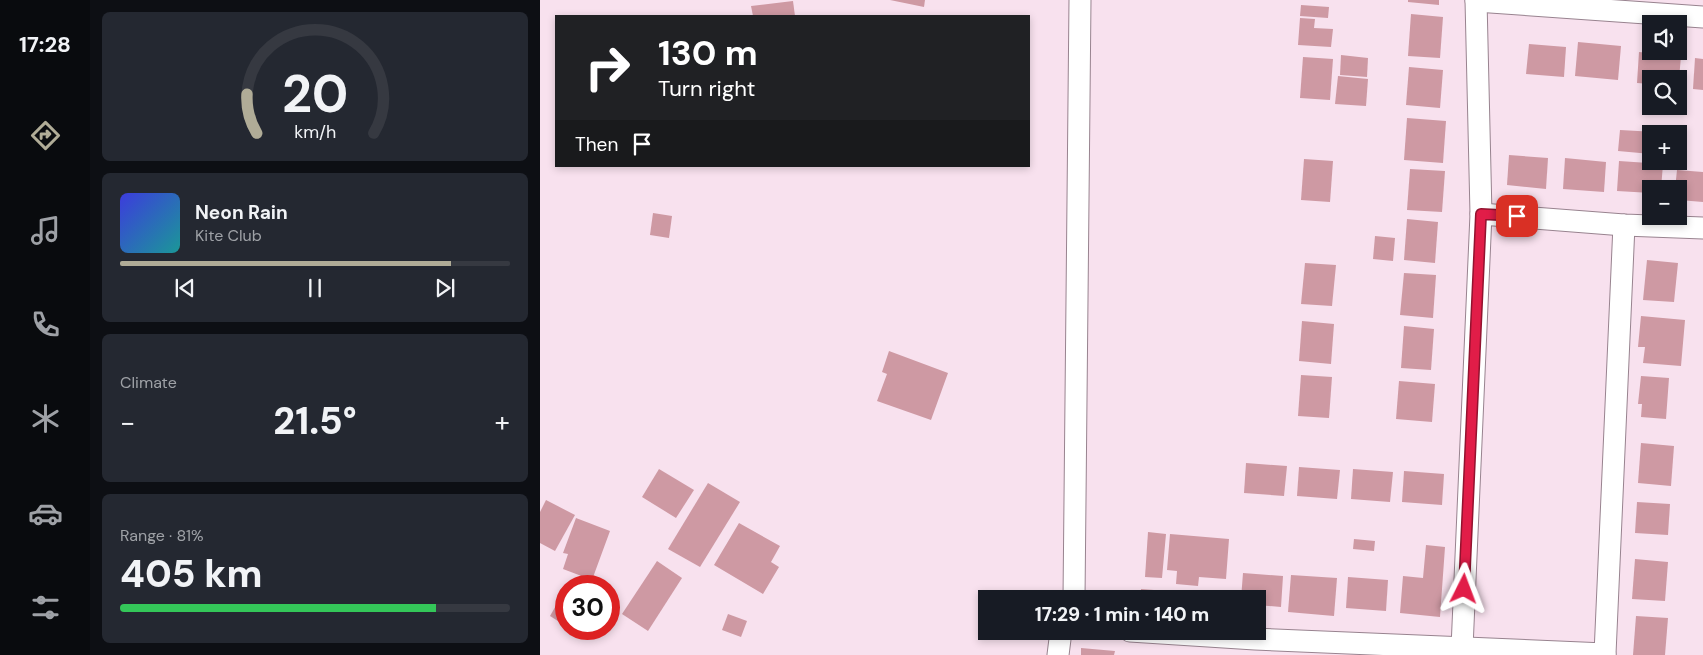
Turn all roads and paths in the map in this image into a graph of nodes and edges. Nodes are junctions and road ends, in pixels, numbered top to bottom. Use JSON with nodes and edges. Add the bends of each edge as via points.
{"nodes":[{"id":1,"x":1080,"y":0,"type":"edge"},
{"id":2,"x":1476,"y":1,"type":"edge"},
{"id":3,"x":1703,"y":17,"type":"edge"},
{"id":4,"x":1481,"y":214,"type":"junction"},
{"id":5,"x":1624,"y":225,"type":"junction"},
{"id":6,"x":1703,"y":228,"type":"edge"},
{"id":7,"x":1074,"y":590,"type":"edge"},
{"id":8,"x":1060,"y":640,"type":"edge"},
{"id":9,"x":1200,"y":640,"type":"edge"},
{"id":10,"x":1254,"y":647,"type":"edge"},
{"id":11,"x":1462,"y":648,"type":"junction"},
{"id":12,"x":1604,"y":654,"type":"edge"},
{"id":13,"x":1058,"y":655,"type":"edge"}],
"edges":[{"from":1,"to":7,"type":"street"},
{"from":2,"to":3,"type":"street"},
{"from":2,"to":4,"type":"street"},
{"from":4,"to":5,"type":"street"},
{"from":4,"to":11,"type":"street"},
{"from":5,"to":6,"type":"street"},
{"from":5,"to":12,"type":"street"},
{"from":8,"to":13,"type":"street"},
{"from":9,"to":10,"type":"street"},
{"from":10,"to":11,"type":"street"},
{"from":11,"to":12,"type":"street"}]}
